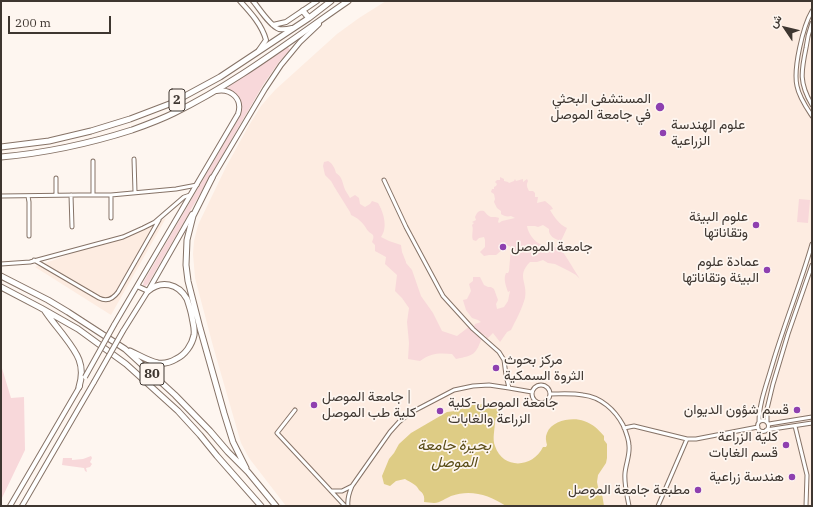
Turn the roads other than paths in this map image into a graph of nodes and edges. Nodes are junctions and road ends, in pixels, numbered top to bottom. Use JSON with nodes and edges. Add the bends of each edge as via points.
{"nodes":[{"id":1,"x":240,"y":1,"type":"edge"},
{"id":2,"x":317,"y":1,"type":"edge"},
{"id":3,"x":332,"y":1,"type":"edge"},
{"id":4,"x":348,"y":1,"type":"edge"},
{"id":5,"x":255,"y":2,"type":"edge"},
{"id":6,"x":303,"y":11,"type":"junction"},
{"id":7,"x":812,"y":11,"type":"edge"},
{"id":8,"x":329,"y":15,"type":"junction"},
{"id":9,"x":811,"y":16,"type":"edge"},
{"id":10,"x":309,"y":18,"type":"junction"},
{"id":11,"x":812,"y":23,"type":"edge"},
{"id":12,"x":273,"y":25,"type":"junction"},
{"id":13,"x":294,"y":27,"type":"junction"},
{"id":14,"x":258,"y":51,"type":"junction"},
{"id":15,"x":206,"y":96,"type":"junction"},
{"id":16,"x":812,"y":105,"type":"edge"},
{"id":17,"x":147,"y":113,"type":"junction"},
{"id":18,"x":812,"y":116,"type":"edge"},
{"id":19,"x":152,"y":123,"type":"junction"},
{"id":20,"x":1,"y":147,"type":"edge"},
{"id":21,"x":1,"y":157,"type":"edge"},
{"id":22,"x":134,"y":159,"type":"dead end"},
{"id":23,"x":93,"y":161,"type":"dead end"},
{"id":24,"x":56,"y":178,"type":"dead end"},
{"id":25,"x":212,"y":178,"type":"junction"},
{"id":26,"x":384,"y":180,"type":"dead end"},
{"id":27,"x":197,"y":185,"type":"junction"},
{"id":28,"x":135,"y":192,"type":"junction"},
{"id":29,"x":93,"y":194,"type":"junction"},
{"id":30,"x":192,"y":194,"type":"junction"},
{"id":31,"x":56,"y":195,"type":"junction"},
{"id":32,"x":71,"y":195,"type":"junction"},
{"id":33,"x":111,"y":195,"type":"junction"},
{"id":34,"x":1,"y":196,"type":"edge"},
{"id":35,"x":28,"y":196,"type":"junction"},
{"id":36,"x":111,"y":218,"type":"dead end"},
{"id":37,"x":161,"y":218,"type":"junction"},
{"id":38,"x":72,"y":227,"type":"dead end"},
{"id":39,"x":29,"y":236,"type":"dead end"},
{"id":40,"x":812,"y":244,"type":"edge"},
{"id":41,"x":34,"y":260,"type":"junction"},
{"id":42,"x":1,"y":264,"type":"edge"},
{"id":43,"x":812,"y":265,"type":"edge"},
{"id":44,"x":1,"y":276,"type":"edge"},
{"id":45,"x":137,"y":286,"type":"junction"},
{"id":46,"x":1,"y":287,"type":"edge"},
{"id":47,"x":148,"y":291,"type":"junction"},
{"id":48,"x":41,"y":308,"type":"junction"},
{"id":49,"x":125,"y":349,"type":"junction"},
{"id":50,"x":79,"y":387,"type":"junction"},
{"id":51,"x":509,"y":388,"type":"junction"},
{"id":52,"x":532,"y":392,"type":"junction"},
{"id":53,"x":550,"y":394,"type":"junction"},
{"id":54,"x":295,"y":410,"type":"dead end"},
{"id":55,"x":812,"y":417,"type":"edge"},
{"id":56,"x":759,"y":422,"type":"junction"},
{"id":57,"x":768,"y":423,"type":"junction"},
{"id":58,"x":812,"y":423,"type":"edge"},
{"id":59,"x":758,"y":426,"type":"junction"},
{"id":60,"x":795,"y":426,"type":"junction"},
{"id":61,"x":624,"y":428,"type":"junction"},
{"id":62,"x":766,"y":430,"type":"junction"},
{"id":63,"x":687,"y":439,"type":"junction"},
{"id":64,"x":248,"y":472,"type":"junction"},
{"id":65,"x":352,"y":486,"type":"junction"},
{"id":66,"x":330,"y":491,"type":"junction"},
{"id":67,"x":10,"y":506,"type":"edge"},
{"id":68,"x":22,"y":506,"type":"edge"},
{"id":69,"x":261,"y":506,"type":"edge"},
{"id":70,"x":276,"y":506,"type":"edge"},
{"id":71,"x":345,"y":506,"type":"edge"},
{"id":72,"x":348,"y":506,"type":"edge"},
{"id":73,"x":629,"y":506,"type":"edge"},
{"id":74,"x":658,"y":506,"type":"edge"},
{"id":75,"x":806,"y":506,"type":"edge"}],
"edges":[{"from":1,"to":14,"type":"main road","via":[[264,33],[266,40]]},
{"from":2,"to":6,"type":"main road"},
{"from":3,"to":10,"type":"highway","number":"2"},
{"from":4,"to":8,"type":"highway","number":"2"},
{"from":5,"to":12,"type":"main road"},
{"from":6,"to":10,"type":"highway"},
{"from":6,"to":12,"type":"main road","via":[[286,22]]},
{"from":7,"to":9,"type":"street"},
{"from":8,"to":15,"type":"highway","number":"2"},
{"from":8,"to":25,"type":"main road","via":[[305,37],[281,65]]},
{"from":9,"to":18,"type":"street","via":[[801,40],[796,80],[798,91]]},
{"from":10,"to":13,"type":"highway","number":"2"},
{"from":11,"to":16,"type":"street","via":[[802,70],[803,85]]},
{"from":12,"to":13,"type":"main road","via":[[285,30]]},
{"from":13,"to":14,"type":"highway","number":"2"},
{"from":14,"to":17,"type":"highway","number":"2","via":[[220,77],[172,103]]},
{"from":15,"to":19,"type":"highway","number":"2"},
{"from":15,"to":27,"type":"main road","via":[[221,90],[229,92],[238,100],[240,110]]},
{"from":17,"to":19,"type":"highway"},
{"from":17,"to":20,"type":"highway","number":"2","via":[[66,137]]},
{"from":19,"to":21,"type":"highway","number":"2","via":[[84,144]]},
{"from":22,"to":28,"type":"street"},
{"from":23,"to":29,"type":"street"},
{"from":24,"to":31,"type":"street"},
{"from":25,"to":47,"type":"main road"},
{"from":25,"to":64,"type":"highway","via":[[193,216],[187,240],[186,265],[200,328],[224,413],[233,442]]},
{"from":26,"to":51,"type":"street","via":[[443,296],[504,360]]},
{"from":27,"to":28,"type":"street"},
{"from":27,"to":30,"type":"main road"},
{"from":28,"to":33,"type":"street"},
{"from":29,"to":32,"type":"street"},
{"from":29,"to":33,"type":"street"},
{"from":30,"to":37,"type":"street","via":[[184,197]]},
{"from":30,"to":45,"type":"main road"},
{"from":31,"to":32,"type":"street"},
{"from":31,"to":35,"type":"street"},
{"from":32,"to":38,"type":"street"},
{"from":33,"to":36,"type":"street"},
{"from":34,"to":35,"type":"street"},
{"from":35,"to":39,"type":"street"},
{"from":37,"to":41,"type":"street","via":[[124,237]]},
{"from":37,"to":41,"type":"street","via":[[118,292],[111,299],[99,298]]},
{"from":40,"to":56,"type":"street","via":[[764,390]]},
{"from":41,"to":42,"type":"street"},
{"from":43,"to":57,"type":"street","via":[[773,384],[767,409]]},
{"from":44,"to":49,"type":"highway","number":"80","via":[[48,300]]},
{"from":45,"to":47,"type":"main road"},
{"from":45,"to":50,"type":"main road","bridge":true},
{"from":46,"to":48,"type":"highway","number":"80"},
{"from":47,"to":49,"type":"highway","via":[[154,286],[165,284],[180,290],[190,307],[194,334],[192,342],[182,357],[170,362],[159,363]]},
{"from":47,"to":68,"type":"main road","bridge":true},
{"from":48,"to":50,"type":"highway","via":[[78,354],[82,373]]},
{"from":48,"to":69,"type":"highway","number":"80","via":[[78,329],[126,364],[178,411]]},
{"from":49,"to":64,"type":"highway","number":"80","via":[[175,395]]},
{"from":50,"to":67,"type":"main road"},
{"from":51,"to":52,"type":"street"},
{"from":51,"to":65,"type":"street","via":[[489,385],[454,390],[410,413],[390,432]]},
{"from":52,"to":53,"type":"street","via":[[540,385],[546,386]]},
{"from":52,"to":53,"type":"street","via":[[532,398],[539,403],[547,400]]},
{"from":53,"to":61,"type":"street","via":[[584,395],[595,398],[609,407]]},
{"from":54,"to":66,"type":"street","via":[[277,432]]},
{"from":55,"to":57,"type":"street"},
{"from":56,"to":57,"type":"street","via":[[762,420]]},
{"from":56,"to":59,"type":"street"},
{"from":57,"to":62,"type":"street"},
{"from":58,"to":60,"type":"street"},
{"from":59,"to":62,"type":"street","via":[[761,430]]},
{"from":59,"to":63,"type":"street"},
{"from":60,"to":62,"type":"street"},
{"from":60,"to":75,"type":"street","via":[[807,475]]},
{"from":61,"to":63,"type":"street","via":[[634,426]]},
{"from":61,"to":73,"type":"street","via":[[629,444],[625,484]]},
{"from":63,"to":74,"type":"street"},
{"from":64,"to":70,"type":"highway","number":"80"},
{"from":65,"to":66,"type":"street","via":[[342,491]]},
{"from":65,"to":72,"type":"street"},
{"from":66,"to":71,"type":"street"}]}
